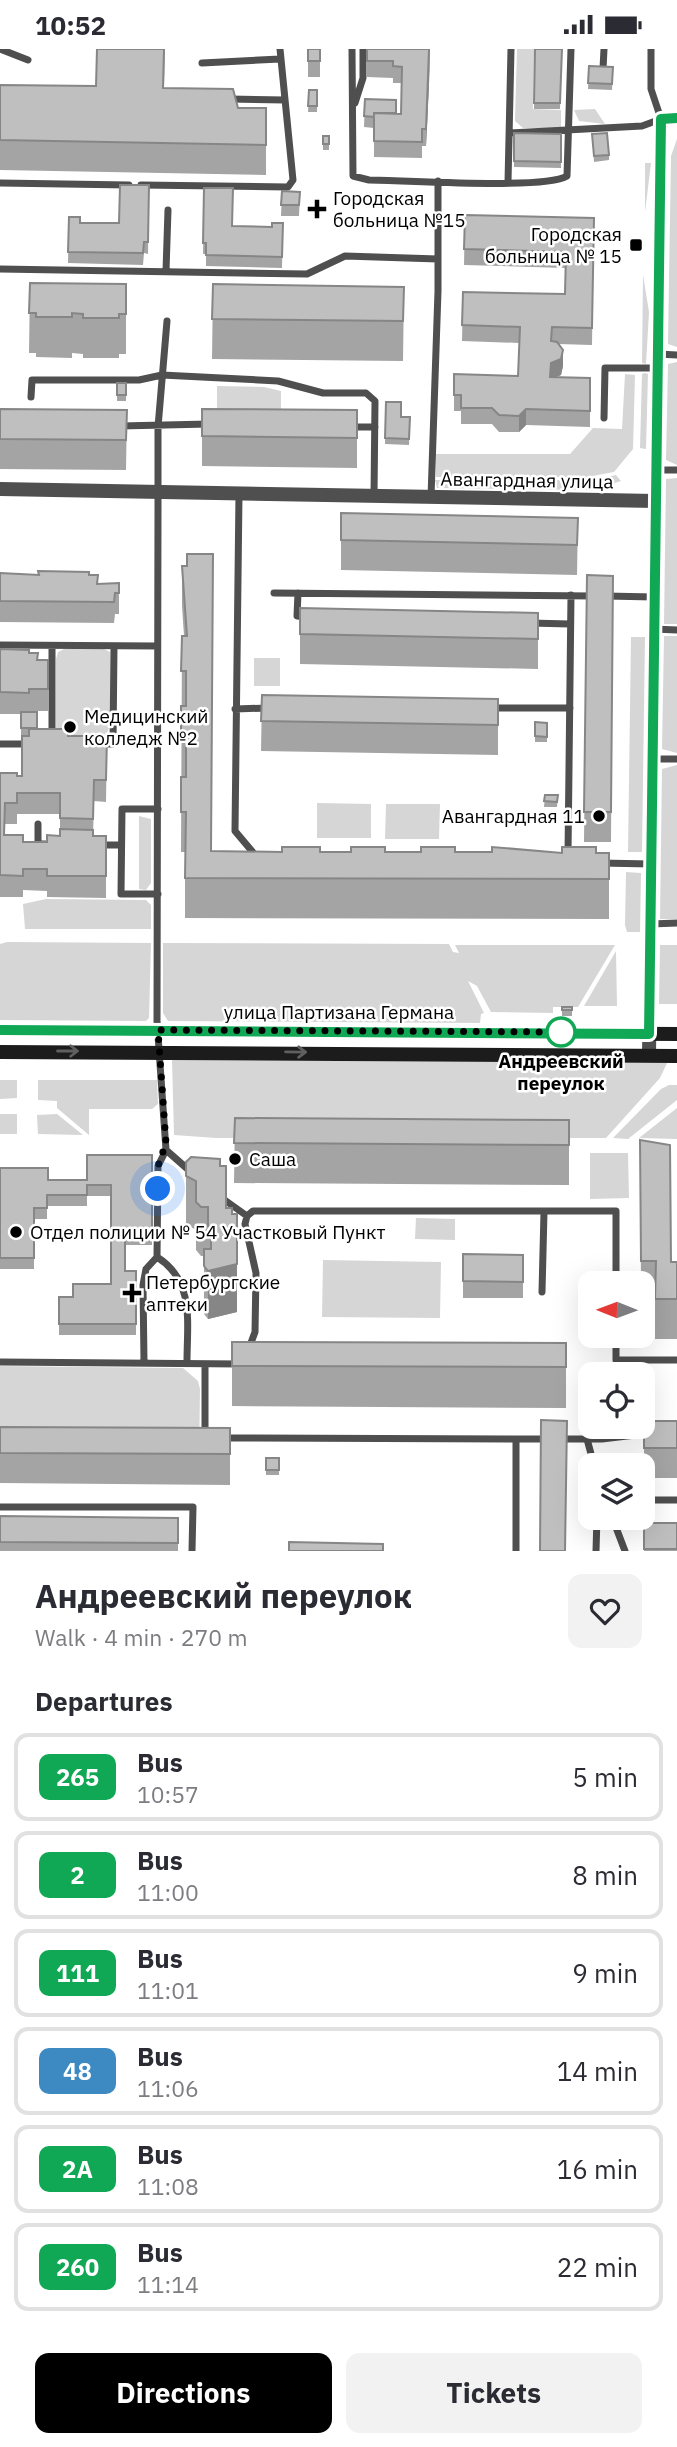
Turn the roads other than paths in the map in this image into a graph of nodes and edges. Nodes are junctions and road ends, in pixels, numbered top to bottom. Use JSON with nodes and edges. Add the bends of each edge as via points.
{"nodes":[{"id":1,"x":0,"y":49,"type":"edge"},
{"id":2,"x":280,"y":49,"type":"edge"},
{"id":3,"x":352,"y":49,"type":"edge"},
{"id":4,"x":363,"y":49,"type":"edge"},
{"id":5,"x":511,"y":49,"type":"edge"},
{"id":6,"x":571,"y":49,"type":"edge"},
{"id":7,"x":604,"y":49,"type":"edge"},
{"id":8,"x":652,"y":49,"type":"edge"},
{"id":9,"x":280,"y":59,"type":"junction"},
{"id":10,"x":28,"y":60,"type":"dead end"},
{"id":11,"x":202,"y":63,"type":"dead end"},
{"id":12,"x":603,"y":69,"type":"edge"},
{"id":13,"x":219,"y":99,"type":"edge"},
{"id":14,"x":285,"y":100,"type":"junction"},
{"id":15,"x":352,"y":111,"type":"junction"},
{"id":16,"x":677,"y":118,"type":"edge"},
{"id":17,"x":661,"y":119,"type":"junction"},
{"id":18,"x":571,"y":131,"type":"junction"},
{"id":19,"x":510,"y":133,"type":"junction"},
{"id":20,"x":438,"y":181,"type":"junction"},
{"id":21,"x":508,"y":182,"type":"junction"},
{"id":22,"x":0,"y":183,"type":"edge"},
{"id":23,"x":168,"y":210,"type":"dead end"},
{"id":24,"x":438,"y":259,"type":"junction"},
{"id":25,"x":0,"y":269,"type":"edge"},
{"id":26,"x":166,"y":271,"type":"junction"},
{"id":27,"x":167,"y":321,"type":"dead end"},
{"id":28,"x":677,"y":355,"type":"edge"},
{"id":29,"x":658,"y":361,"type":"junction"},
{"id":30,"x":162,"y":375,"type":"junction"},
{"id":31,"x":31,"y":397,"type":"dead end"},
{"id":32,"x":604,"y":418,"type":"dead end"},
{"id":33,"x":224,"y":424,"type":"edge"},
{"id":34,"x":106,"y":426,"type":"edge"},
{"id":35,"x":334,"y":426,"type":"edge"},
{"id":36,"x":158,"y":427,"type":"junction"},
{"id":37,"x":375,"y":427,"type":"junction"},
{"id":38,"x":656,"y":470,"type":"junction"},
{"id":39,"x":677,"y":470,"type":"edge"},
{"id":40,"x":0,"y":489,"type":"edge"},
{"id":41,"x":158,"y":492,"type":"junction"},
{"id":42,"x":239,"y":494,"type":"junction"},
{"id":43,"x":374,"y":496,"type":"junction"},
{"id":44,"x":431,"y":498,"type":"junction"},
{"id":45,"x":655,"y":501,"type":"junction"},
{"id":46,"x":274,"y":593,"type":"dead end"},
{"id":47,"x":298,"y":593,"type":"junction"},
{"id":48,"x":571,"y":596,"type":"junction"},
{"id":49,"x":654,"y":597,"type":"junction"},
{"id":50,"x":311,"y":617,"type":"edge"},
{"id":51,"x":516,"y":622,"type":"edge"},
{"id":52,"x":570,"y":624,"type":"junction"},
{"id":53,"x":653,"y":629,"type":"junction"},
{"id":54,"x":677,"y":630,"type":"edge"},
{"id":55,"x":0,"y":646,"type":"edge"},
{"id":56,"x":52,"y":646,"type":"junction"},
{"id":57,"x":114,"y":646,"type":"junction"},
{"id":58,"x":158,"y":646,"type":"junction"},
{"id":59,"x":279,"y":708,"type":"edge"},
{"id":60,"x":487,"y":708,"type":"edge"},
{"id":61,"x":570,"y":708,"type":"junction"},
{"id":62,"x":235,"y":709,"type":"junction"},
{"id":63,"x":0,"y":744,"type":"edge"},
{"id":64,"x":39,"y":744,"type":"edge"},
{"id":65,"x":51,"y":744,"type":"edge"},
{"id":66,"x":88,"y":744,"type":"edge"},
{"id":67,"x":652,"y":759,"type":"junction"},
{"id":68,"x":677,"y":759,"type":"edge"},
{"id":69,"x":158,"y":809,"type":"junction"},
{"id":70,"x":38,"y":824,"type":"dead end"},
{"id":71,"x":52,"y":844,"type":"edge"},
{"id":72,"x":94,"y":845,"type":"edge"},
{"id":73,"x":121,"y":845,"type":"junction"},
{"id":74,"x":261,"y":858,"type":"edge"},
{"id":75,"x":562,"y":863,"type":"edge"},
{"id":76,"x":587,"y":863,"type":"edge"},
{"id":77,"x":652,"y":863,"type":"junction"},
{"id":78,"x":158,"y":894,"type":"junction"},
{"id":79,"x":677,"y":923,"type":"edge"},
{"id":80,"x":651,"y":924,"type":"junction"},
{"id":81,"x":0,"y":1030,"type":"edge"},
{"id":82,"x":158,"y":1030,"type":"junction"},
{"id":83,"x":649,"y":1034,"type":"junction"},
{"id":84,"x":677,"y":1034,"type":"edge"},
{"id":85,"x":159,"y":1050,"type":"junction"},
{"id":86,"x":0,"y":1052,"type":"edge"},
{"id":87,"x":649,"y":1055,"type":"junction"},
{"id":88,"x":677,"y":1056,"type":"edge"},
{"id":89,"x":166,"y":1150,"type":"junction"},
{"id":90,"x":194,"y":1175,"type":"edge"},
{"id":91,"x":213,"y":1192,"type":"edge"},
{"id":92,"x":544,"y":1212,"type":"junction"},
{"id":93,"x":247,"y":1216,"type":"junction"},
{"id":94,"x":158,"y":1257,"type":"junction"},
{"id":95,"x":616,"y":1271,"type":"edge"},
{"id":96,"x":542,"y":1292,"type":"dead end"},
{"id":97,"x":616,"y":1348,"type":"edge"},
{"id":98,"x":677,"y":1360,"type":"edge"},
{"id":99,"x":0,"y":1361,"type":"edge"},
{"id":100,"x":144,"y":1362,"type":"junction"},
{"id":101,"x":187,"y":1362,"type":"junction"},
{"id":102,"x":205,"y":1364,"type":"junction"},
{"id":103,"x":664,"y":1433,"type":"edge"},
{"id":104,"x":655,"y":1434,"type":"edge"},
{"id":105,"x":587,"y":1439,"type":"joint"},
{"id":106,"x":516,"y":1440,"type":"junction"},
{"id":107,"x":591,"y":1453,"type":"edge"},
{"id":108,"x":655,"y":1500,"type":"edge"},
{"id":109,"x":677,"y":1500,"type":"edge"},
{"id":110,"x":0,"y":1507,"type":"edge"},
{"id":111,"x":597,"y":1530,"type":"edge"},
{"id":112,"x":617,"y":1530,"type":"edge"},
{"id":113,"x":192,"y":1551,"type":"edge"},
{"id":114,"x":516,"y":1551,"type":"edge"},
{"id":115,"x":596,"y":1551,"type":"edge"},
{"id":116,"x":625,"y":1551,"type":"edge"}],
"edges":[{"from":1,"to":10,"type":"lane"},
{"from":2,"to":9,"type":"lane"},
{"from":3,"to":15,"type":"lane"},
{"from":4,"to":15,"type":"lane","via":[[363,78]]},
{"from":5,"to":19,"type":"lane"},
{"from":6,"to":18,"type":"lane"},
{"from":7,"to":12,"type":"lane"},
{"from":8,"to":17,"type":"lane","via":[[651,89]]},
{"from":9,"to":11,"type":"lane"},
{"from":9,"to":14,"type":"lane"},
{"from":13,"to":14,"type":"lane"},
{"from":14,"to":22,"type":"lane","via":[[293,180],[288,187]]},
{"from":15,"to":20,"type":"lane","via":[[353,176]]},
{"from":16,"to":17,"type":"street"},
{"from":17,"to":18,"type":"lane","via":[[642,126]]},
{"from":17,"to":29,"type":"street"},
{"from":18,"to":19,"type":"lane"},
{"from":18,"to":21,"type":"lane","via":[[568,176],[560,181]]},
{"from":19,"to":21,"type":"lane"},
{"from":20,"to":21,"type":"lane"},
{"from":20,"to":24,"type":"lane"},
{"from":23,"to":26,"type":"lane"},
{"from":24,"to":26,"type":"lane","via":[[345,255],[307,274]]},
{"from":24,"to":44,"type":"lane"},
{"from":25,"to":26,"type":"lane"},
{"from":27,"to":30,"type":"lane"},
{"from":28,"to":29,"type":"lane"},
{"from":29,"to":32,"type":"lane","via":[[605,368]]},
{"from":29,"to":38,"type":"street"},
{"from":30,"to":31,"type":"lane","via":[[139,380],[32,380]]},
{"from":30,"to":36,"type":"lane"},
{"from":30,"to":37,"type":"lane","via":[[278,380],[323,393],[366,394],[375,401]]},
{"from":33,"to":36,"type":"lane"},
{"from":34,"to":36,"type":"lane"},
{"from":35,"to":37,"type":"lane"},
{"from":36,"to":41,"type":"lane"},
{"from":37,"to":43,"type":"lane"},
{"from":38,"to":39,"type":"lane"},
{"from":38,"to":45,"type":"street"},
{"from":40,"to":41,"type":"street","name":"Авангардная улица"},
{"from":41,"to":42,"type":"street","name":"Авангардная улица"},
{"from":41,"to":58,"type":"lane"},
{"from":42,"to":43,"type":"street","name":"Авангардная улица"},
{"from":42,"to":62,"type":"lane"},
{"from":43,"to":44,"type":"street","name":"Авангардная улица"},
{"from":44,"to":45,"type":"street","name":"Авангардная улица"},
{"from":45,"to":49,"type":"street"},
{"from":46,"to":47,"type":"lane"},
{"from":47,"to":48,"type":"lane"},
{"from":47,"to":50,"type":"lane","via":[[297,616]]},
{"from":48,"to":49,"type":"lane"},
{"from":48,"to":52,"type":"lane"},
{"from":49,"to":53,"type":"street"},
{"from":51,"to":52,"type":"lane"},
{"from":52,"to":61,"type":"lane"},
{"from":53,"to":54,"type":"lane"},
{"from":53,"to":67,"type":"street"},
{"from":55,"to":56,"type":"lane"},
{"from":56,"to":57,"type":"lane"},
{"from":56,"to":65,"type":"lane"},
{"from":57,"to":58,"type":"lane"},
{"from":57,"to":66,"type":"lane","via":[[113,744]]},
{"from":58,"to":69,"type":"lane"},
{"from":59,"to":62,"type":"lane"},
{"from":60,"to":61,"type":"lane"},
{"from":61,"to":75,"type":"lane","via":[[568,863]]},
{"from":62,"to":74,"type":"lane","via":[[235,831],[252,855]]},
{"from":63,"to":64,"type":"lane"},
{"from":67,"to":68,"type":"lane"},
{"from":67,"to":77,"type":"street"},
{"from":69,"to":73,"type":"lane","via":[[122,809]]},
{"from":69,"to":78,"type":"lane"},
{"from":70,"to":71,"type":"lane","via":[[38,844]]},
{"from":72,"to":73,"type":"lane"},
{"from":73,"to":78,"type":"lane","via":[[121,894]]},
{"from":76,"to":77,"type":"lane"},
{"from":77,"to":80,"type":"street"},
{"from":78,"to":82,"type":"lane"},
{"from":79,"to":80,"type":"lane"},
{"from":80,"to":83,"type":"street"},
{"from":81,"to":82,"type":"main road","name":"улица Партизана Германа"},
{"from":82,"to":83,"type":"main road","name":"улица Партизана Германа"},
{"from":82,"to":85,"type":"lane"},
{"from":83,"to":84,"type":"main road","name":"улица Партизана Германа"},
{"from":83,"to":87,"type":"street"},
{"from":86,"to":85,"type":"main road","name":"улица Партизана Германа","one_way":true},
{"from":85,"to":87,"type":"main road","name":"улица Партизана Германа","one_way":true},
{"from":85,"to":89,"type":"lane"},
{"from":87,"to":88,"type":"main road","name":"улица Партизана Германа"},
{"from":89,"to":90,"type":"lane"},
{"from":89,"to":94,"type":"lane","via":[[158,1166]]},
{"from":91,"to":93,"type":"lane"},
{"from":92,"to":93,"type":"lane","via":[[261,1210]]},
{"from":92,"to":95,"type":"lane","via":[[616,1211]]},
{"from":92,"to":96,"type":"lane"},
{"from":93,"to":102,"type":"lane","via":[[256,1273],[254,1332],[246,1364]]},
{"from":94,"to":100,"type":"lane","via":[[146,1269],[143,1285]]},
{"from":94,"to":101,"type":"lane","via":[[181,1277],[187,1293]]},
{"from":97,"to":98,"type":"lane","via":[[616,1360]]},
{"from":99,"to":100,"type":"lane"},
{"from":100,"to":101,"type":"lane"},
{"from":101,"to":102,"type":"lane"},
{"from":102,"to":106,"type":"lane","via":[[205,1438]]},
{"from":103,"to":104,"type":"lane"},
{"from":105,"to":106,"type":"lane"},
{"from":105,"to":107,"type":"lane"},
{"from":106,"to":114,"type":"lane"},
{"from":108,"to":109,"type":"lane"},
{"from":110,"to":113,"type":"lane","via":[[193,1507]]},
{"from":111,"to":115,"type":"lane"},
{"from":112,"to":116,"type":"lane"}]}
